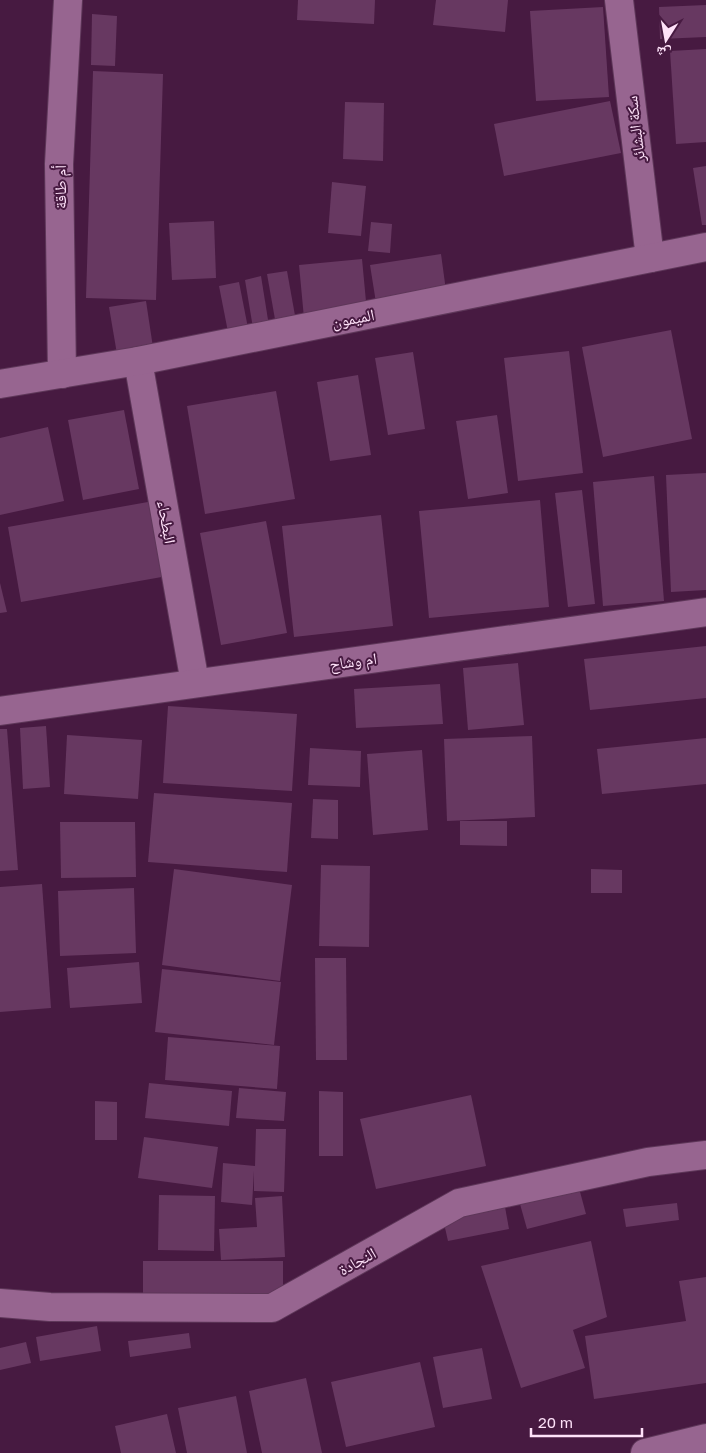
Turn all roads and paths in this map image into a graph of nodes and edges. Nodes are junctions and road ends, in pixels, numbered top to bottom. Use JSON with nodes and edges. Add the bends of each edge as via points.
{"nodes":[{"id":1,"x":68,"y":0,"type":"edge"},
{"id":2,"x":619,"y":0,"type":"edge"},
{"id":3,"x":706,"y":247,"type":"edge"},
{"id":4,"x":650,"y":258,"type":"junction"},
{"id":5,"x":138,"y":361,"type":"junction"},
{"id":6,"x":62,"y":374,"type":"junction"},
{"id":7,"x":0,"y":384,"type":"edge"},
{"id":8,"x":706,"y":612,"type":"edge"},
{"id":9,"x":195,"y":683,"type":"junction"},
{"id":10,"x":0,"y":710,"type":"edge"},
{"id":11,"x":706,"y":1155,"type":"edge"},
{"id":12,"x":0,"y":1303,"type":"edge"},
{"id":13,"x":706,"y":1438,"type":"edge"},
{"id":14,"x":645,"y":1453,"type":"edge"}],
"edges":[{"from":1,"to":6,"type":"street","name":"أم طاقة","via":[[59,164]]},
{"from":2,"to":4,"type":"street","name":"سكة البشائر"},
{"from":3,"to":4,"type":"street","name":"الميمون"},
{"from":4,"to":5,"type":"street","name":"الميمون"},
{"from":5,"to":6,"type":"street","name":"الميمون"},
{"from":5,"to":9,"type":"street","name":"البطحاء"},
{"from":6,"to":7,"type":"street","name":"الميمون"},
{"from":8,"to":9,"type":"street","name":"ام وشاح"},
{"from":9,"to":10,"type":"street","name":"ام وشاح"},
{"from":11,"to":12,"type":"street","name":"النجادة","via":[[648,1162],[459,1203],[272,1308],[50,1307]]},
{"from":13,"to":14,"type":"street"}]}
